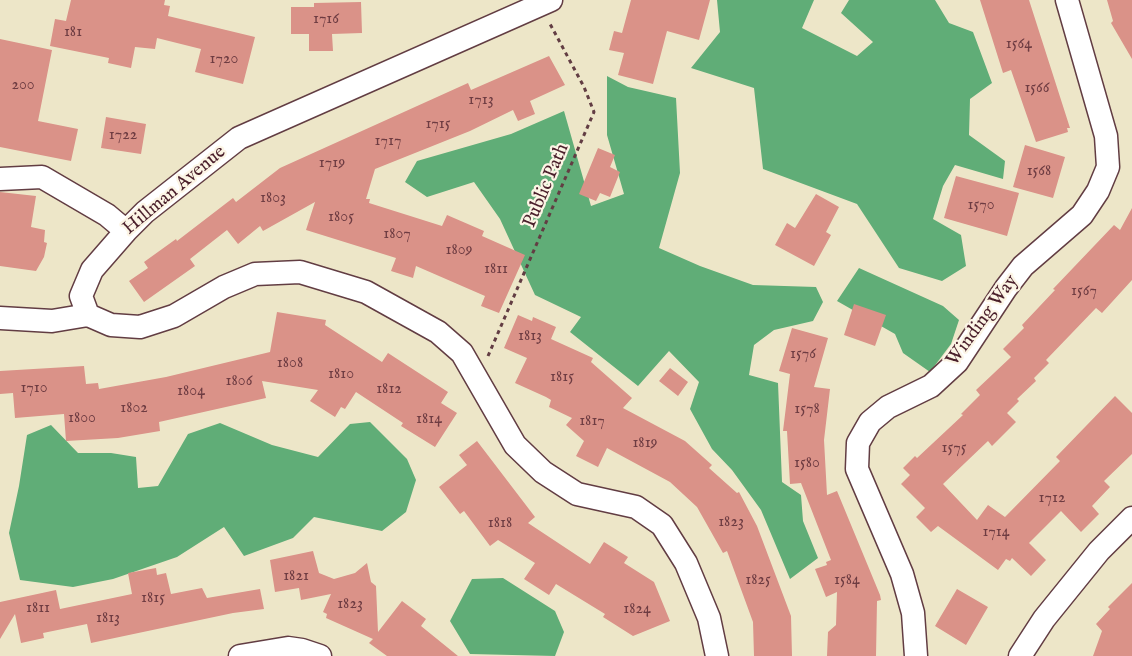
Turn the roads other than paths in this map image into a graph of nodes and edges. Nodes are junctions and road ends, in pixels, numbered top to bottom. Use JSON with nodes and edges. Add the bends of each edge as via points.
{"nodes":[{"id":1,"x":1067,"y":0,"type":"edge"},
{"id":2,"x":546,"y":3,"type":"edge"},
{"id":3,"x":0,"y":179,"type":"edge"},
{"id":4,"x":126,"y":231,"type":"junction"},
{"id":5,"x":88,"y":315,"type":"junction"},
{"id":6,"x":0,"y":318,"type":"edge"},
{"id":7,"x":1132,"y":518,"type":"edge"},
{"id":8,"x":240,"y":656,"type":"edge"},
{"id":9,"x":320,"y":656,"type":"edge"},
{"id":10,"x":717,"y":656,"type":"edge"},
{"id":11,"x":916,"y":656,"type":"edge"},
{"id":12,"x":1020,"y":656,"type":"edge"}],
"edges":[{"from":1,"to":11,"type":"street","name":"Winding Way","via":[[1106,136],[1108,167],[1098,191],[1082,215],[1023,266],[957,362],[931,386],[888,407],[870,422],[858,443],[857,469],[902,574],[913,612]]},
{"from":2,"to":4,"type":"street","name":"Hillman Avenue","via":[[238,138],[144,212]]},
{"from":3,"to":4,"type":"street","via":[[42,177],[107,215]]},
{"from":4,"to":5,"type":"street","name":"Hillman Avenue","via":[[92,270],[81,296]]},
{"from":5,"to":6,"type":"street","via":[[52,321]]},
{"from":5,"to":10,"type":"street","via":[[111,325],[140,327],[174,316],[224,286],[254,274],[300,272],[366,292],[438,332],[462,353],[515,446],[543,472],[577,494],[636,507],[662,525],[686,563],[708,618]]},
{"from":7,"to":12,"type":"street","via":[[1099,551],[1044,619]]},
{"from":8,"to":9,"type":"street","via":[[288,648]]}]}
